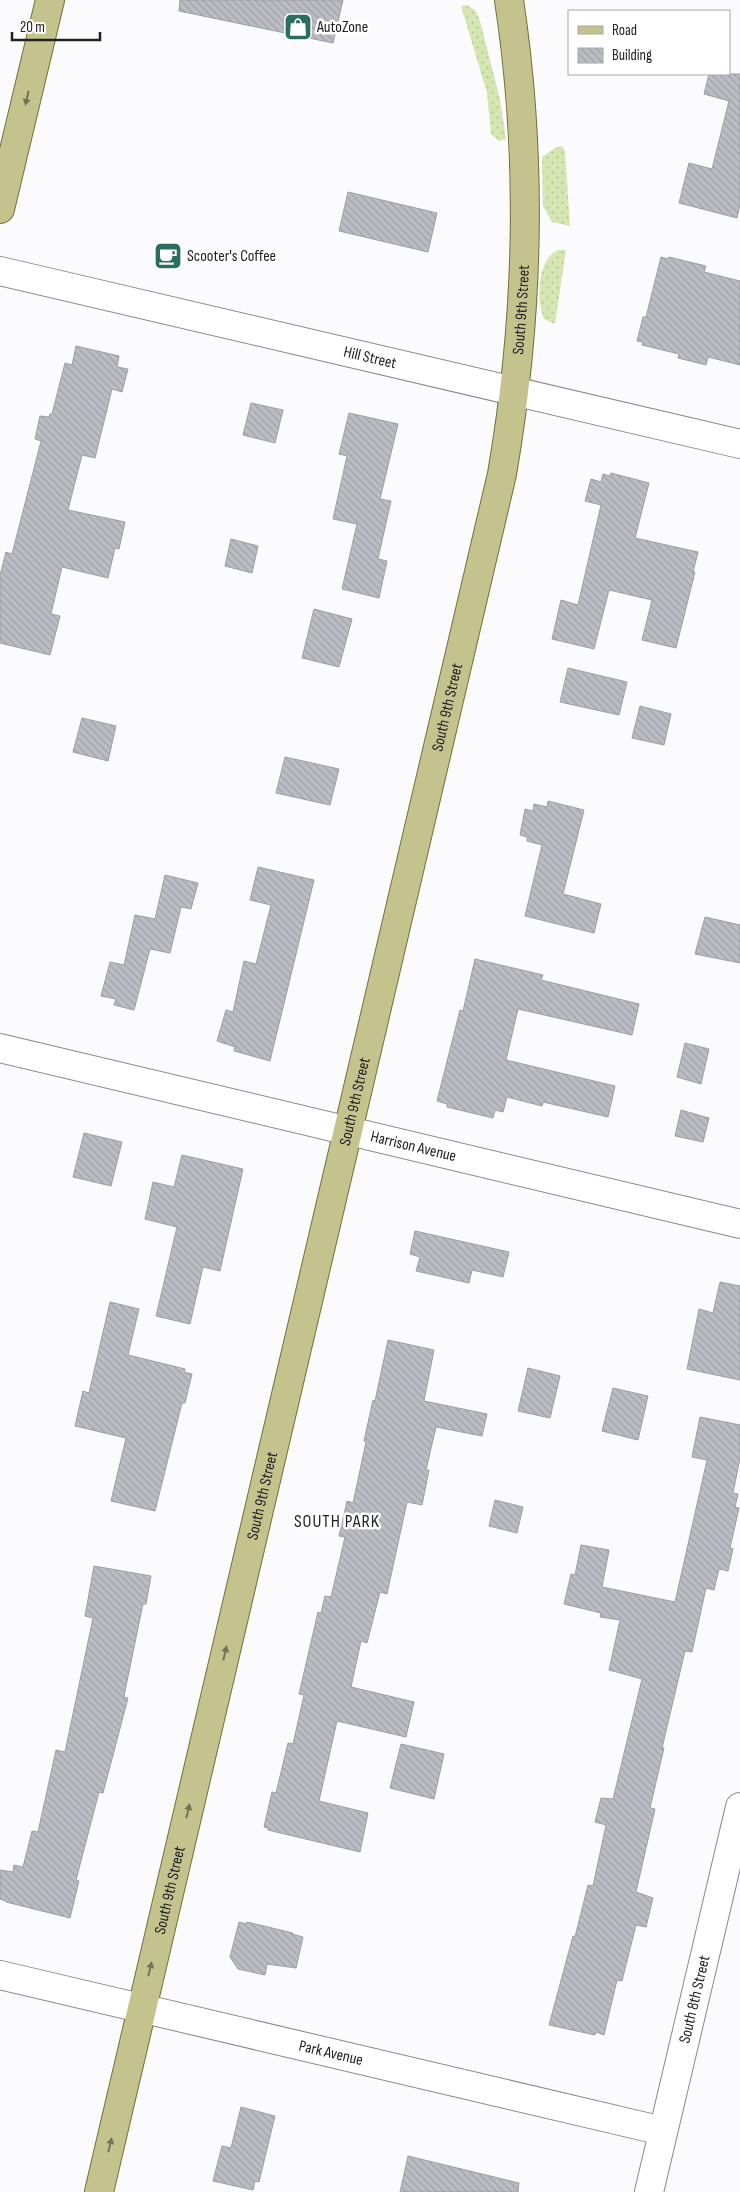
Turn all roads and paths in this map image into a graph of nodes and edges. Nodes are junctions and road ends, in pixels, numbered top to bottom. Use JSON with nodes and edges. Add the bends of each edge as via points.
{"nodes":[{"id":1,"x":50,"y":0,"type":"edge"},
{"id":2,"x":509,"y":0,"type":"edge"},
{"id":3,"x":0,"y":208,"type":"edge"},
{"id":4,"x":0,"y":271,"type":"edge"},
{"id":5,"x":515,"y":392,"type":"junction"},
{"id":6,"x":740,"y":444,"type":"edge"},
{"id":7,"x":0,"y":1048,"type":"edge"},
{"id":8,"x":348,"y":1131,"type":"junction"},
{"id":9,"x":740,"y":1224,"type":"edge"},
{"id":10,"x":740,"y":1807,"type":"edge"},
{"id":11,"x":0,"y":1975,"type":"edge"},
{"id":12,"x":142,"y":2008,"type":"junction"},
{"id":13,"x":663,"y":2131,"type":"junction"},
{"id":14,"x":98,"y":2192,"type":"edge"},
{"id":15,"x":649,"y":2192,"type":"edge"}],
"edges":[{"from":1,"to":3,"type":"main road","one_way":true},
{"from":2,"to":5,"type":"main road","name":"South 9th Street","via":[[518,65],[526,202]]},
{"from":4,"to":5,"type":"street","name":"Hill Street"},
{"from":5,"to":6,"type":"street","name":"Hill Street"},
{"from":5,"to":8,"type":"main road","name":"South 9th Street","via":[[495,506]]},
{"from":7,"to":8,"type":"street","name":"Harrison Avenue"},
{"from":8,"to":9,"type":"street","name":"Harrison Avenue"},
{"from":12,"to":8,"type":"main road","name":"South 9th Street","one_way":true},
{"from":10,"to":13,"type":"street","name":"South 8th Street"},
{"from":11,"to":12,"type":"street","name":"Park Avenue"},
{"from":12,"to":13,"type":"street","name":"Park Avenue"},
{"from":14,"to":12,"type":"main road","name":"South 9th Street","one_way":true},
{"from":13,"to":15,"type":"street","name":"South 8th Street"}]}
